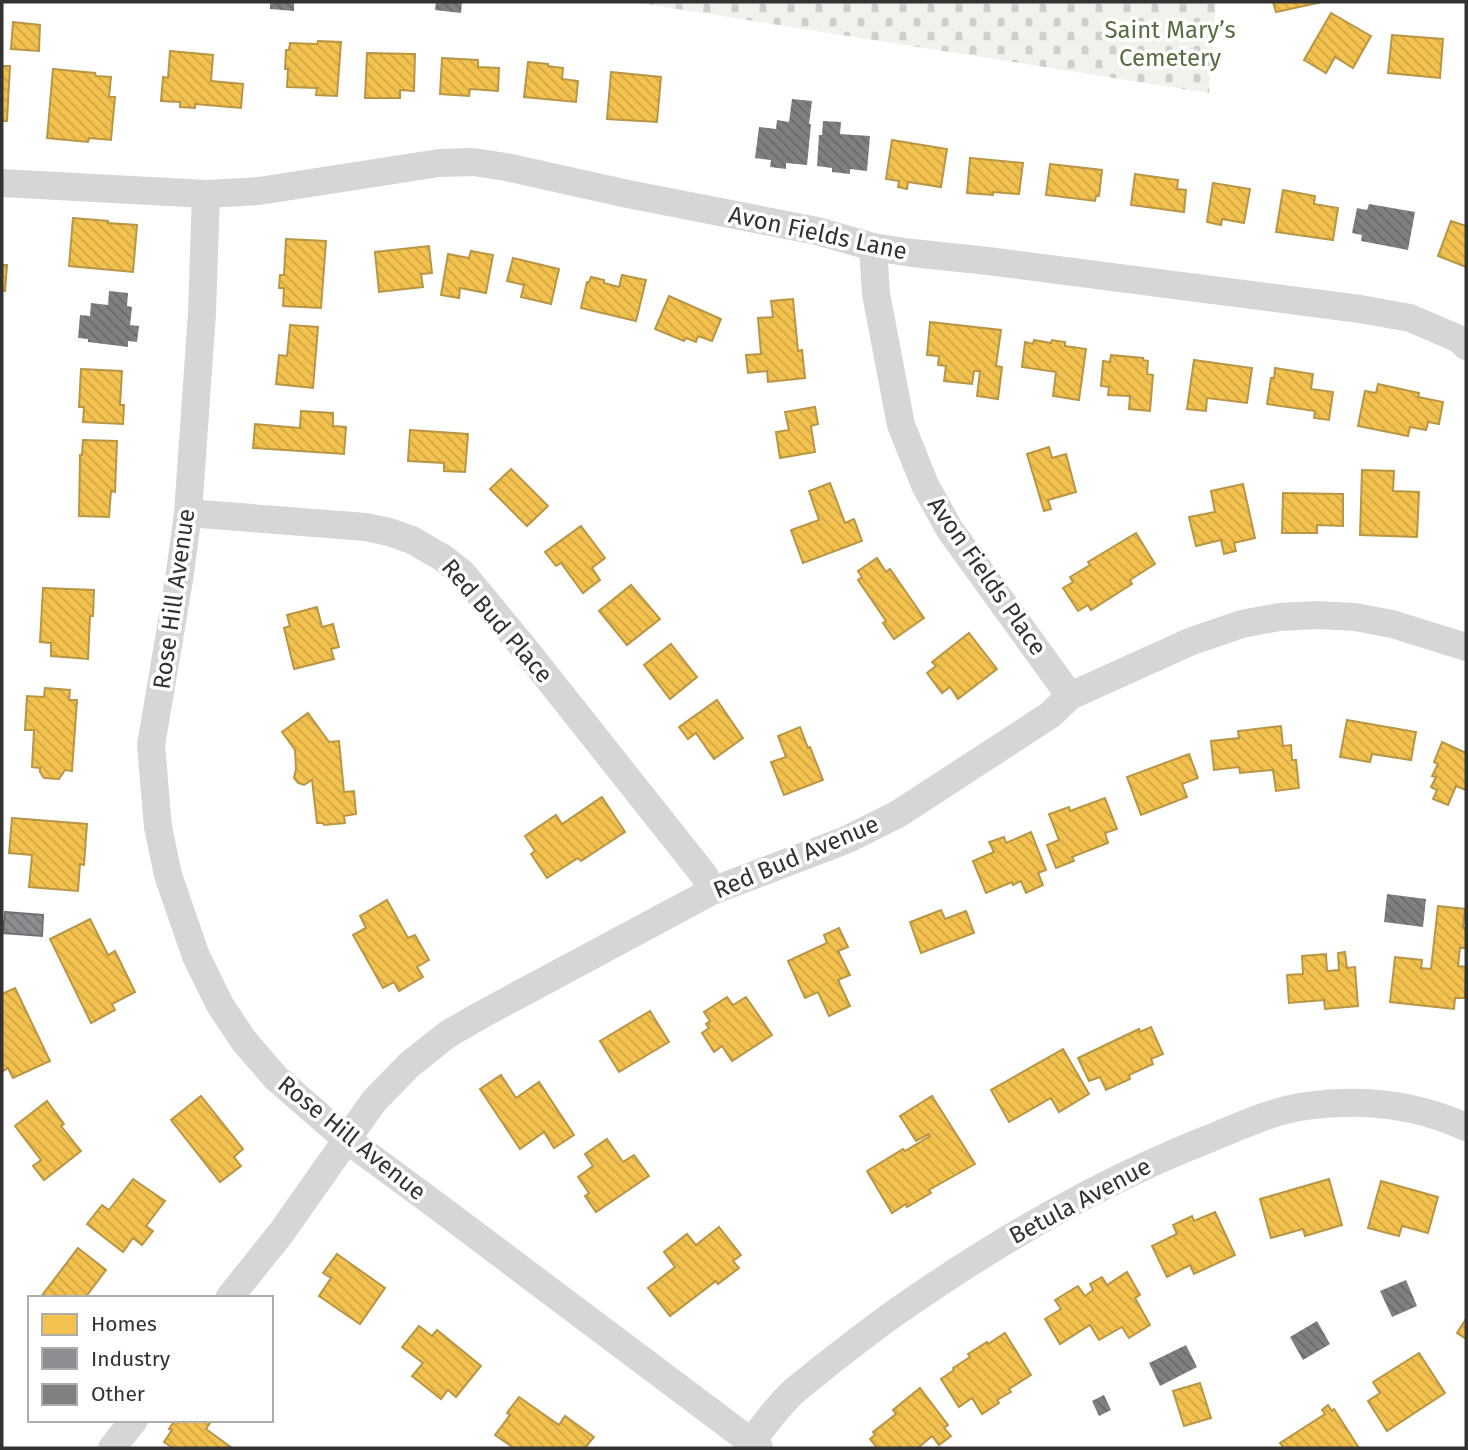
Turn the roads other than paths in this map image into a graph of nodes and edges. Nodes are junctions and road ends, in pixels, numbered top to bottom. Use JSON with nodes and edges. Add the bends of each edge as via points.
{"nodes":[{"id":1,"x":2,"y":183,"type":"edge"},
{"id":2,"x":206,"y":194,"type":"junction"},
{"id":3,"x":873,"y":247,"type":"junction"},
{"id":4,"x":1466,"y":345,"type":"edge"},
{"id":5,"x":188,"y":513,"type":"junction"},
{"id":6,"x":1466,"y":644,"type":"edge"},
{"id":7,"x":1070,"y":696,"type":"junction"},
{"id":8,"x":712,"y":891,"type":"junction"},
{"id":9,"x":1466,"y":1127,"type":"edge"},
{"id":10,"x":345,"y":1139,"type":"junction"},
{"id":11,"x":231,"y":1296,"type":"edge"},
{"id":12,"x":132,"y":1422,"type":"edge"},
{"id":13,"x":755,"y":1445,"type":"edge"},
{"id":14,"x":113,"y":1448,"type":"edge"}],
"edges":[{"from":1,"to":2,"type":"street","name":"Avon Fields Lane"},
{"from":2,"to":3,"type":"street","name":"Avon Fields Lane","via":[[473,162],[817,231]]},
{"from":2,"to":5,"type":"street","name":"Rose Hill Avenue"},
{"from":3,"to":4,"type":"street","name":"Avon Fields Lane","via":[[1360,309],[1410,318]]},
{"from":3,"to":7,"type":"street","name":"Avon Fields Place","via":[[876,295],[901,425],[925,485],[950,530]]},
{"from":5,"to":8,"type":"street","name":"Red Bud Place","via":[[366,527],[412,540],[443,558],[461,573],[541,669]]},
{"from":5,"to":10,"type":"street","name":"Rose Hill Avenue","via":[[151,745],[158,827],[168,875],[196,956],[244,1041],[276,1078]]},
{"from":6,"to":7,"type":"street","name":"Red Bud Avenue","via":[[1355,617],[1279,617],[1192,641]]},
{"from":7,"to":8,"type":"street","name":"Red Bud Avenue","via":[[1050,715],[898,814]]},
{"from":8,"to":10,"type":"street","name":"Red Bud Avenue","via":[[448,1034],[409,1065]]},
{"from":9,"to":13,"type":"street","name":"Betula Avenue","via":[[1411,1108],[1339,1102],[1268,1115],[1179,1150],[1081,1197],[930,1288],[788,1396]]},
{"from":10,"to":11,"type":"street","name":"Red Bud Avenue","via":[[281,1233]]},
{"from":10,"to":13,"type":"street","name":"Rose Hill Avenue"},
{"from":12,"to":14,"type":"street"}]}
